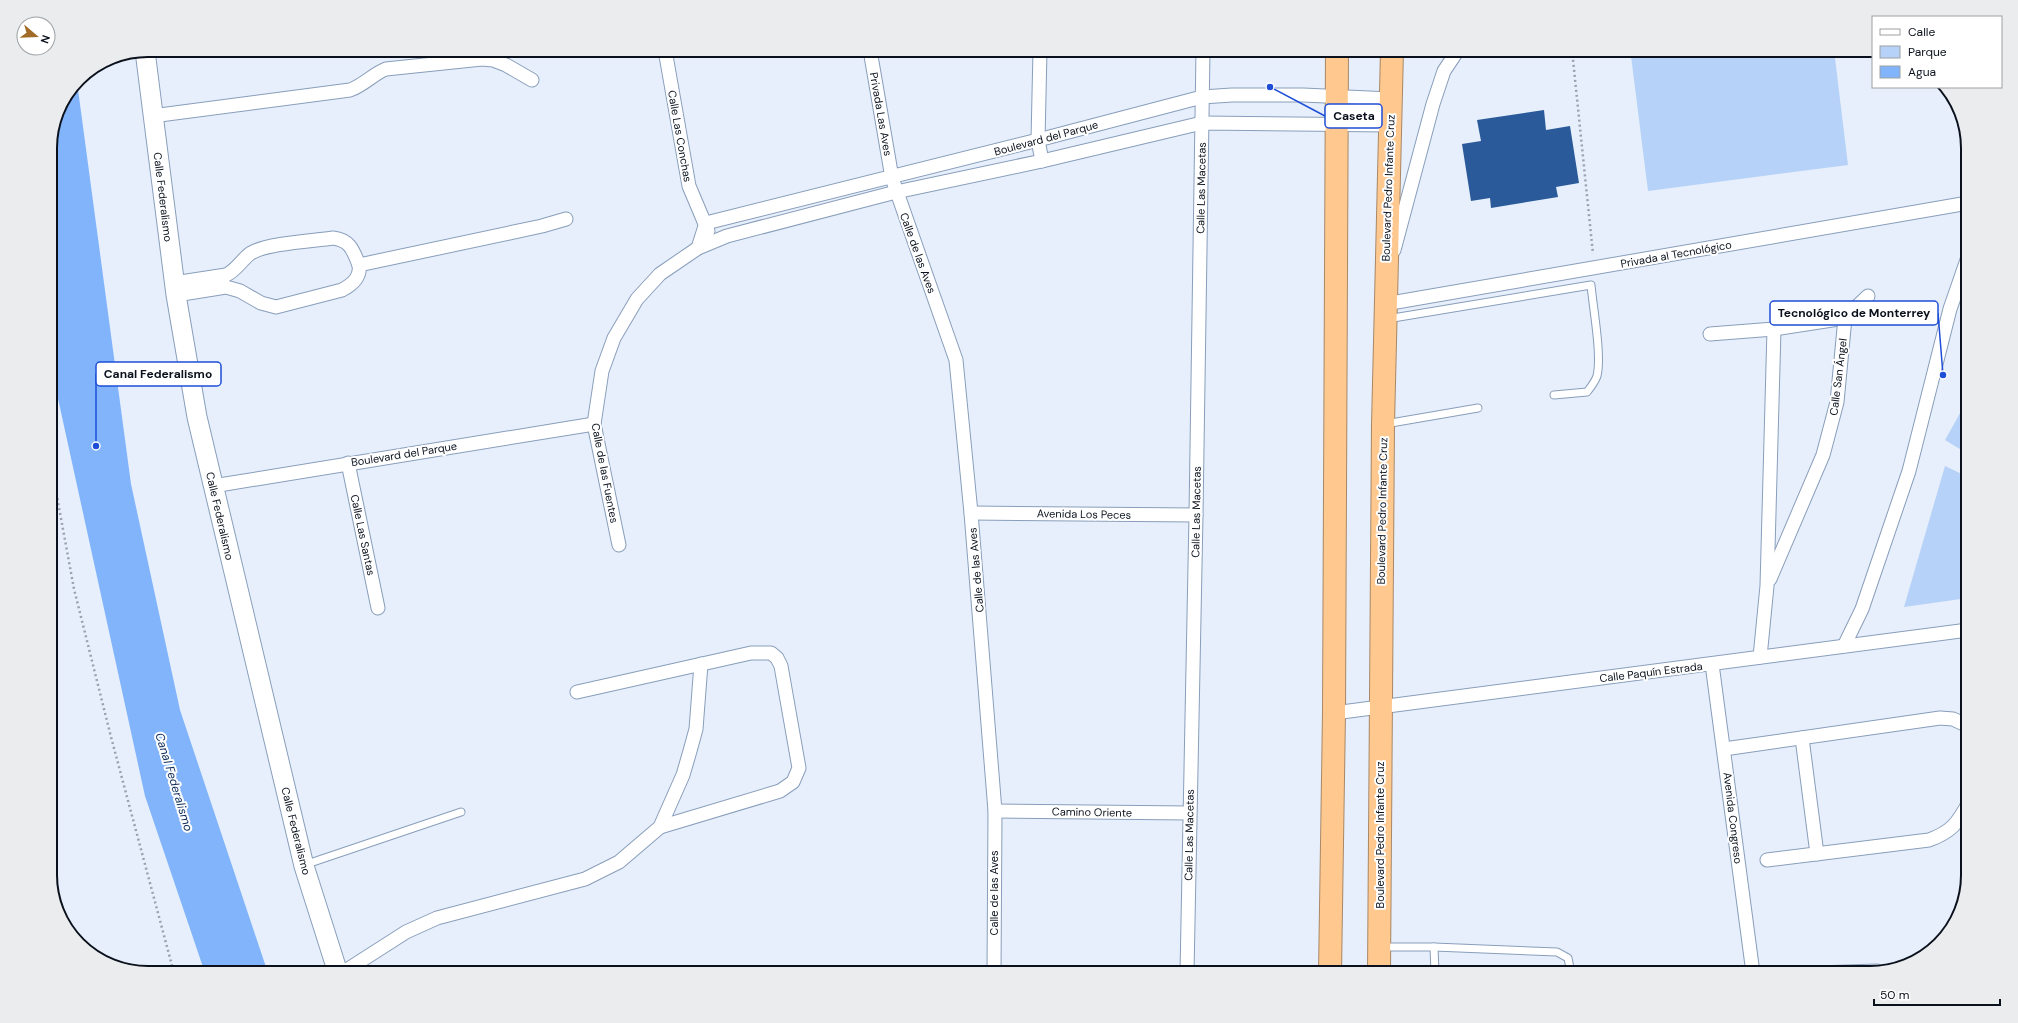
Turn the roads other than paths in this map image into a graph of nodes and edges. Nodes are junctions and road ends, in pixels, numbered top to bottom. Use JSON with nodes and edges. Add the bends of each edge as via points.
{"nodes":[{"id":1,"x":146,"y":57,"type":"edge"},
{"id":2,"x":666,"y":57,"type":"edge"},
{"id":3,"x":871,"y":57,"type":"edge"},
{"id":4,"x":1040,"y":57,"type":"edge"},
{"id":5,"x":1203,"y":57,"type":"edge"},
{"id":6,"x":1337,"y":57,"type":"edge"},
{"id":7,"x":1392,"y":57,"type":"edge"},
{"id":8,"x":1454,"y":57,"type":"edge"},
{"id":9,"x":532,"y":80,"type":"dead end"},
{"id":10,"x":1202,"y":97,"type":"junction"},
{"id":11,"x":1336,"y":97,"type":"junction"},
{"id":12,"x":1391,"y":99,"type":"junction"},
{"id":13,"x":152,"y":116,"type":"junction"},
{"id":14,"x":1202,"y":124,"type":"junction"},
{"id":15,"x":1390,"y":125,"type":"junction"},
{"id":16,"x":1336,"y":126,"type":"junction"},
{"id":17,"x":1038,"y":140,"type":"junction"},
{"id":18,"x":1042,"y":161,"type":"junction"},
{"id":19,"x":892,"y":178,"type":"junction"},
{"id":20,"x":896,"y":192,"type":"junction"},
{"id":21,"x":1961,"y":204,"type":"edge"},
{"id":22,"x":566,"y":219,"type":"dead end"},
{"id":23,"x":706,"y":224,"type":"junction"},
{"id":24,"x":711,"y":242,"type":"junction"},
{"id":25,"x":698,"y":248,"type":"junction"},
{"id":26,"x":246,"y":257,"type":"junction"},
{"id":27,"x":359,"y":265,"type":"junction"},
{"id":28,"x":1961,"y":277,"type":"edge"},
{"id":29,"x":175,"y":289,"type":"junction"},
{"id":30,"x":246,"y":295,"type":"junction"},
{"id":31,"x":1868,"y":296,"type":"dead end"},
{"id":32,"x":1385,"y":304,"type":"junction"},
{"id":33,"x":1845,"y":318,"type":"junction"},
{"id":34,"x":1774,"y":329,"type":"junction"},
{"id":35,"x":1710,"y":334,"type":"dead end"},
{"id":36,"x":1554,"y":395,"type":"dead end"},
{"id":37,"x":1478,"y":408,"type":"dead end"},
{"id":38,"x":594,"y":424,"type":"junction"},
{"id":39,"x":1383,"y":425,"type":"junction"},
{"id":40,"x":348,"y":463,"type":"junction"},
{"id":41,"x":213,"y":486,"type":"junction"},
{"id":42,"x":971,"y":512,"type":"junction"},
{"id":43,"x":1196,"y":515,"type":"junction"},
{"id":44,"x":619,"y":545,"type":"dead end"},
{"id":45,"x":1767,"y":586,"type":"junction"},
{"id":46,"x":378,"y":608,"type":"dead end"},
{"id":47,"x":1961,"y":631,"type":"edge"},
{"id":48,"x":1844,"y":646,"type":"junction"},
{"id":49,"x":1760,"y":658,"type":"junction"},
{"id":50,"x":701,"y":664,"type":"junction"},
{"id":51,"x":1712,"y":664,"type":"junction"},
{"id":52,"x":577,"y":692,"type":"dead end"},
{"id":53,"x":1380,"y":707,"type":"junction"},
{"id":54,"x":1334,"y":713,"type":"junction"},
{"id":55,"x":1961,"y":723,"type":"edge"},
{"id":56,"x":1802,"y":738,"type":"junction"},
{"id":57,"x":1724,"y":749,"type":"junction"},
{"id":58,"x":995,"y":811,"type":"junction"},
{"id":59,"x":461,"y":812,"type":"dead end"},
{"id":60,"x":1189,"y":812,"type":"junction"},
{"id":61,"x":1961,"y":816,"type":"edge"},
{"id":62,"x":660,"y":827,"type":"junction"},
{"id":63,"x":1817,"y":854,"type":"junction"},
{"id":64,"x":1767,"y":860,"type":"dead end"},
{"id":65,"x":304,"y":866,"type":"junction"},
{"id":66,"x":1380,"y":947,"type":"junction"},
{"id":67,"x":1434,"y":947,"type":"junction"},
{"id":68,"x":336,"y":966,"type":"edge"},
{"id":69,"x":353,"y":966,"type":"edge"},
{"id":70,"x":994,"y":966,"type":"edge"},
{"id":71,"x":1187,"y":966,"type":"edge"},
{"id":72,"x":1330,"y":966,"type":"edge"},
{"id":73,"x":1379,"y":966,"type":"edge"},
{"id":74,"x":1435,"y":966,"type":"edge"},
{"id":75,"x":1570,"y":966,"type":"edge"},
{"id":76,"x":1752,"y":966,"type":"edge"}],
"edges":[{"from":1,"to":13,"type":"main road","name":"Calle Federalismo"},
{"from":2,"to":23,"type":"street","name":"Calle Las Conchas","via":[[689,186]]},
{"from":3,"to":19,"type":"street","name":"Privada Las Aves"},
{"from":4,"to":17,"type":"street"},
{"from":5,"to":10,"type":"street","name":"Calle Las Macetas"},
{"from":6,"to":11,"type":"highway"},
{"from":7,"to":12,"type":"highway","name":"Boulevard Pedro Infante Cruz"},
{"from":8,"to":32,"type":"street","via":[[1444,72],[1433,104]]},
{"from":9,"to":13,"type":"street","via":[[493,60],[468,60],[386,69],[350,90]]},
{"from":10,"to":11,"type":"street","name":"Boulevard del Parque"},
{"from":10,"to":14,"type":"street","name":"Calle Las Macetas"},
{"from":10,"to":17,"type":"street","name":"Boulevard del Parque"},
{"from":11,"to":12,"type":"street","name":"Boulevard del Parque"},
{"from":11,"to":16,"type":"highway"},
{"from":12,"to":15,"type":"highway","name":"Boulevard Pedro Infante Cruz"},
{"from":13,"to":29,"type":"main road","name":"Calle Federalismo"},
{"from":14,"to":16,"type":"street","name":"Boulevard del Parque"},
{"from":14,"to":18,"type":"street","name":"Boulevard del Parque"},
{"from":14,"to":43,"type":"street","name":"Calle Las Macetas"},
{"from":15,"to":16,"type":"street","name":"Boulevard del Parque"},
{"from":15,"to":32,"type":"highway","name":"Boulevard Pedro Infante Cruz"},
{"from":16,"to":54,"type":"highway"},
{"from":17,"to":18,"type":"street"},
{"from":17,"to":19,"type":"street","name":"Boulevard del Parque"},
{"from":18,"to":20,"type":"street","name":"Boulevard del Parque"},
{"from":19,"to":20,"type":"street","name":"Calle de las Aves"},
{"from":19,"to":23,"type":"street","name":"Boulevard del Parque"},
{"from":20,"to":24,"type":"street","name":"Boulevard del Parque"},
{"from":20,"to":42,"type":"street","name":"Calle de las Aves","via":[[956,360]]},
{"from":21,"to":32,"type":"street","name":"Privada al Tecnológico"},
{"from":22,"to":27,"type":"street"},
{"from":23,"to":24,"type":"street","name":"Calle Las Conchas"},
{"from":23,"to":25,"type":"street"},
{"from":24,"to":25,"type":"street","name":"Calle de las Fuentes"},
{"from":25,"to":38,"type":"street","name":"Calle de las Fuentes","via":[[647,286],[625,317],[602,371]]},
{"from":26,"to":27,"type":"street","via":[[259,249],[333,238],[349,244]]},
{"from":26,"to":29,"type":"street","via":[[226,275]]},
{"from":26,"to":30,"type":"street","via":[[240,274],[240,282]]},
{"from":27,"to":30,"type":"street","via":[[357,278],[342,290],[276,307]]},
{"from":28,"to":48,"type":"street","via":[[1950,309],[1909,472],[1862,609]]},
{"from":29,"to":30,"type":"street","via":[[226,287]]},
{"from":29,"to":41,"type":"main road","name":"Calle Federalismo","via":[[190,383]]},
{"from":31,"to":33,"type":"street"},
{"from":32,"to":36,"type":"lane","via":[[1590,285],[1598,360],[1597,376],[1587,392]]},
{"from":32,"to":39,"type":"highway","name":"Boulevard Pedro Infante Cruz"},
{"from":33,"to":34,"type":"street"},
{"from":33,"to":45,"type":"street","name":"Calle San Ángel","via":[[1837,402],[1823,455]]},
{"from":34,"to":35,"type":"street"},
{"from":34,"to":45,"type":"street","name":"Calle San Ángel"},
{"from":37,"to":39,"type":"lane"},
{"from":38,"to":40,"type":"street","name":"Boulevard del Parque"},
{"from":38,"to":44,"type":"street","name":"Calle de las Fuentes"},
{"from":39,"to":53,"type":"highway","name":"Boulevard Pedro Infante Cruz"},
{"from":40,"to":41,"type":"street","name":"Boulevard del Parque"},
{"from":40,"to":46,"type":"street","name":"Calle Las Santas"},
{"from":41,"to":65,"type":"main road","name":"Calle Federalismo"},
{"from":42,"to":43,"type":"street","name":"Avenida Los Peces"},
{"from":42,"to":58,"type":"street","name":"Calle de las Aves"},
{"from":43,"to":60,"type":"street","name":"Calle Las Macetas"},
{"from":45,"to":49,"type":"street","name":"Calle San Ángel"},
{"from":47,"to":48,"type":"street","name":"Calle Paquín Estrada"},
{"from":48,"to":49,"type":"street","name":"Calle Paquín Estrada"},
{"from":49,"to":51,"type":"street","name":"Calle Paquín Estrada"},
{"from":50,"to":52,"type":"street"},
{"from":50,"to":62,"type":"street","via":[[696,729],[683,775]]},
{"from":50,"to":62,"type":"street","via":[[762,652],[771,653],[777,658],[784,678],[797,775],[780,791]]},
{"from":51,"to":53,"type":"street","name":"Calle Paquín Estrada"},
{"from":51,"to":57,"type":"street","name":"Avenida Congreso"},
{"from":53,"to":54,"type":"street","name":"Calle Paquín Estrada"},
{"from":53,"to":66,"type":"highway","name":"Boulevard Pedro Infante Cruz"},
{"from":54,"to":72,"type":"highway"},
{"from":55,"to":56,"type":"street","via":[[1940,718]]},
{"from":56,"to":57,"type":"street"},
{"from":56,"to":63,"type":"street"},
{"from":57,"to":76,"type":"street","name":"Avenida Congreso"},
{"from":58,"to":60,"type":"street","name":"Camino Oriente"},
{"from":58,"to":70,"type":"street","name":"Calle de las Aves"},
{"from":59,"to":65,"type":"lane"},
{"from":60,"to":71,"type":"street","name":"Calle Las Macetas"},
{"from":61,"to":63,"type":"street","via":[[1950,830],[1928,840]]},
{"from":62,"to":69,"type":"street","via":[[619,862],[604,871],[437,918],[406,932]]},
{"from":63,"to":64,"type":"street"},
{"from":65,"to":68,"type":"main road","name":"Calle Federalismo"},
{"from":66,"to":67,"type":"lane"},
{"from":66,"to":73,"type":"highway","name":"Boulevard Pedro Infante Cruz"},
{"from":67,"to":74,"type":"lane"},
{"from":67,"to":75,"type":"lane","via":[[1556,952],[1568,958]]}]}
